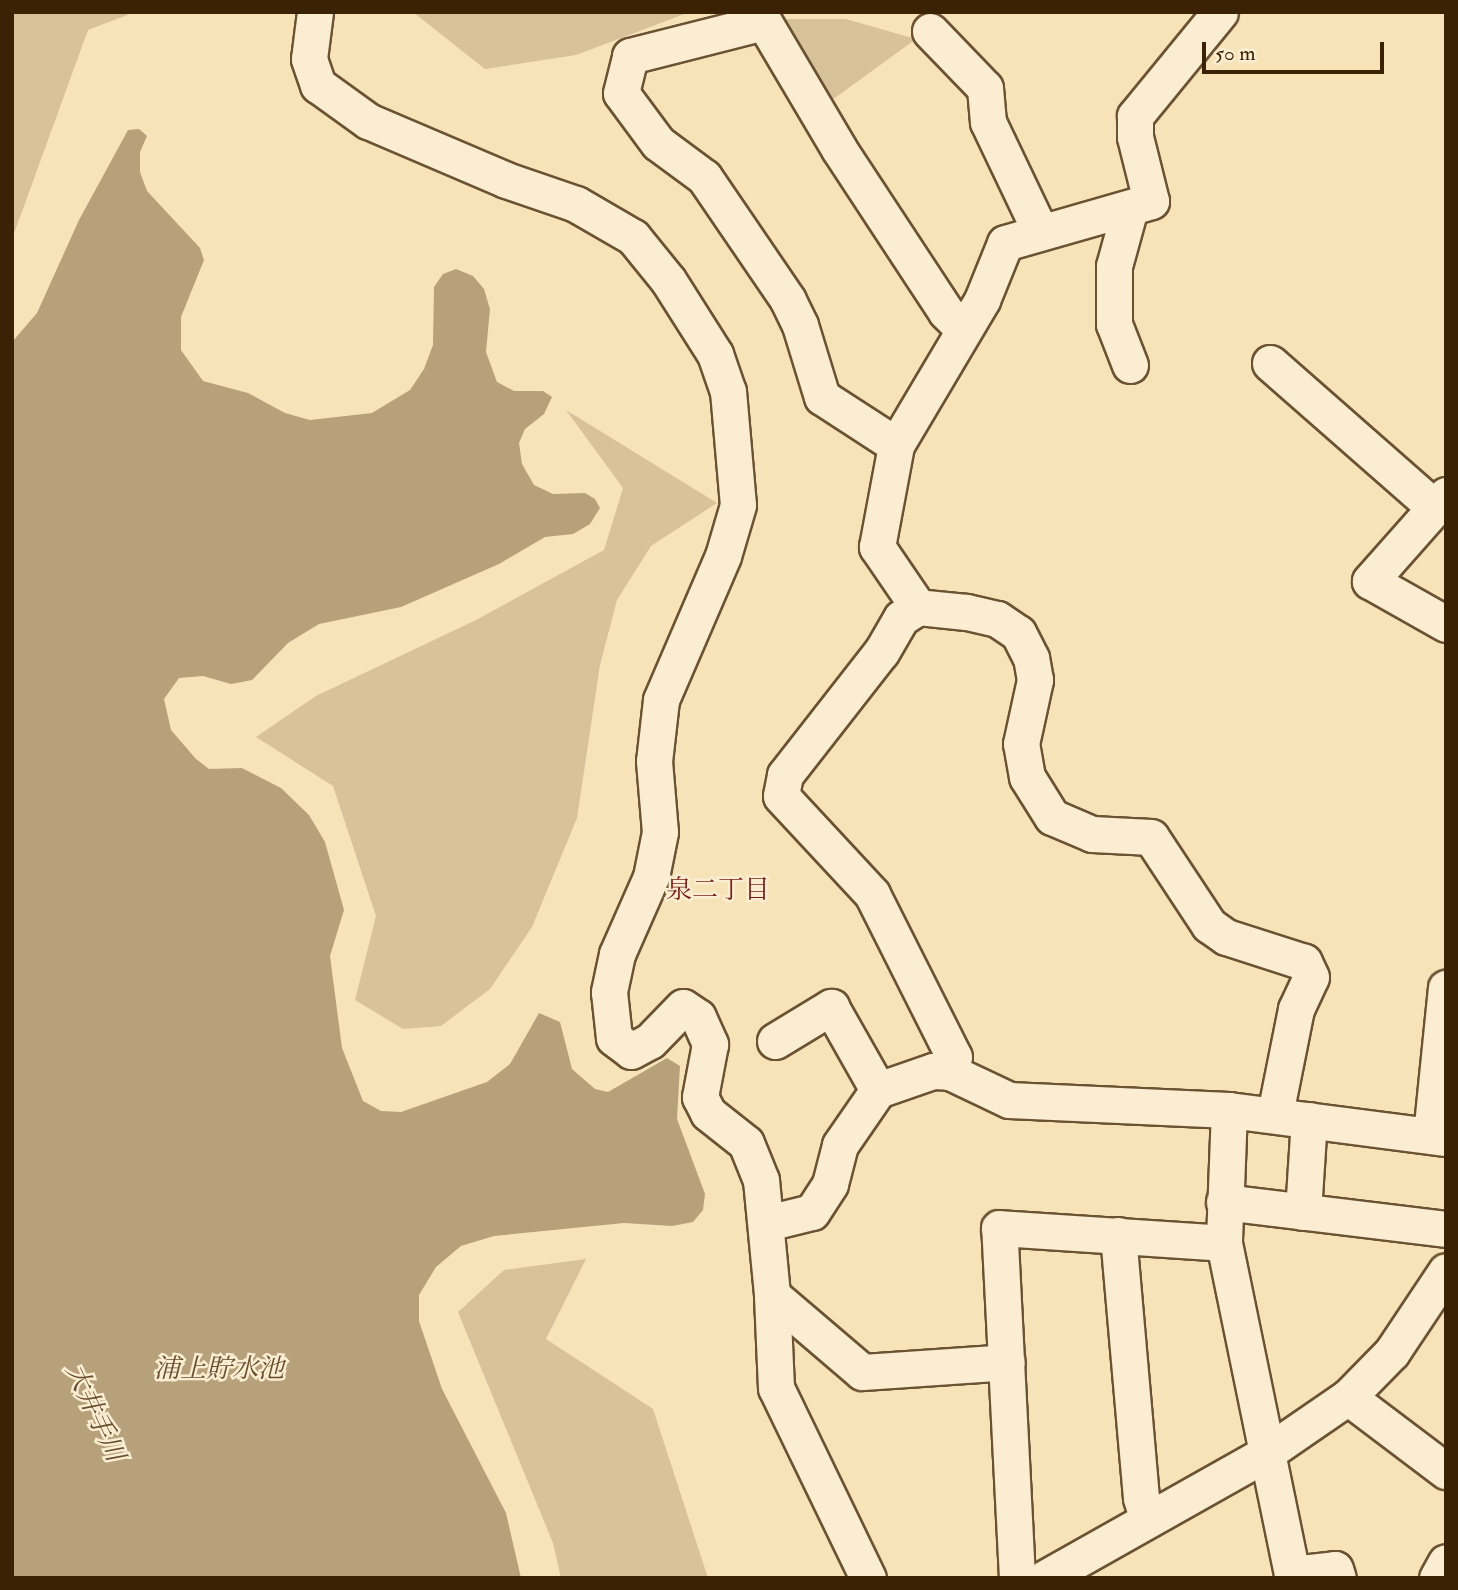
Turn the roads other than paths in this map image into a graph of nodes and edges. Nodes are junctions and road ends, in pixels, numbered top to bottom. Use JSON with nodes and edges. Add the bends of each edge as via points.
{"nodes":[{"id":1,"x":315,"y":12,"type":"edge"},
{"id":2,"x":1220,"y":12,"type":"edge"},
{"id":3,"x":930,"y":31,"type":"dead end"},
{"id":4,"x":1130,"y":208,"type":"junction"},
{"id":5,"x":1040,"y":231,"type":"junction"},
{"id":6,"x":964,"y":330,"type":"junction"},
{"id":7,"x":1270,"y":363,"type":"dead end"},
{"id":8,"x":1130,"y":365,"type":"dead end"},
{"id":9,"x":896,"y":445,"type":"junction"},
{"id":10,"x":1440,"y":501,"type":"edge"},
{"id":11,"x":918,"y":607,"type":"junction"},
{"id":12,"x":1446,"y":624,"type":"edge"},
{"id":13,"x":1446,"y":988,"type":"edge"},
{"id":14,"x":775,"y":1041,"type":"dead end"},
{"id":15,"x":950,"y":1072,"type":"junction"},
{"id":16,"x":878,"y":1090,"type":"junction"},
{"id":17,"x":1229,"y":1110,"type":"junction"},
{"id":18,"x":1275,"y":1114,"type":"junction"},
{"id":19,"x":1309,"y":1121,"type":"junction"},
{"id":20,"x":1438,"y":1137,"type":"edge"},
{"id":21,"x":1224,"y":1202,"type":"junction"},
{"id":22,"x":1303,"y":1212,"type":"junction"},
{"id":23,"x":767,"y":1223,"type":"junction"},
{"id":24,"x":1446,"y":1229,"type":"edge"},
{"id":25,"x":1118,"y":1235,"type":"junction"},
{"id":26,"x":1224,"y":1243,"type":"junction"},
{"id":27,"x":1446,"y":1271,"type":"edge"},
{"id":28,"x":772,"y":1295,"type":"junction"},
{"id":29,"x":1007,"y":1362,"type":"junction"},
{"id":30,"x":1348,"y":1397,"type":"junction"},
{"id":31,"x":1265,"y":1454,"type":"junction"},
{"id":32,"x":1446,"y":1471,"type":"edge"},
{"id":33,"x":1147,"y":1518,"type":"junction"},
{"id":34,"x":1446,"y":1562,"type":"edge"},
{"id":35,"x":1084,"y":1567,"type":"edge"},
{"id":36,"x":1289,"y":1576,"type":"edge"},
{"id":37,"x":868,"y":1578,"type":"edge"},
{"id":38,"x":1017,"y":1578,"type":"edge"},
{"id":39,"x":1045,"y":1578,"type":"edge"},
{"id":40,"x":1338,"y":1578,"type":"edge"},
{"id":41,"x":1437,"y":1578,"type":"edge"}],
"edges":[{"from":1,"to":23,"type":"street","via":[[309,59],[318,85],[368,121],[506,180],[576,204],[633,237],[668,280],[715,354],[728,391],[738,505],[723,556],[661,700],[654,761],[660,832],[650,877],[617,954],[609,992],[614,1038],[631,1051],[650,1041],[683,1007],[698,1017],[710,1044],[700,1097],[708,1113],[746,1143],[761,1180]]},
{"from":2,"to":4,"type":"street","via":[[1135,116],[1135,137],[1151,201]]},
{"from":3,"to":5,"type":"street","via":[[985,88],[988,122]]},
{"from":4,"to":5,"type":"street"},
{"from":4,"to":8,"type":"street","via":[[1114,266],[1114,324]]},
{"from":5,"to":6,"type":"street","via":[[1005,243]]},
{"from":6,"to":9,"type":"street"},
{"from":6,"to":9,"type":"street","via":[[946,312],[839,149],[764,22],[630,56],[621,93],[658,143],[704,177],[788,299],[822,397]]},
{"from":7,"to":10,"type":"street"},
{"from":9,"to":11,"type":"street","via":[[877,547]]},
{"from":10,"to":12,"type":"street","via":[[1370,581]]},
{"from":11,"to":15,"type":"street","via":[[901,618],[881,652],[785,775],[781,796],[872,894],[954,1057]]},
{"from":11,"to":18,"type":"street","via":[[997,619],[1018,633],[1031,658],[1035,680],[1021,744],[1025,766],[1052,817],[1092,834],[1151,837],[1209,925],[1226,937],[1304,962],[1311,977],[1296,1009]]},
{"from":13,"to":20,"type":"street"},
{"from":14,"to":16,"type":"street","via":[[831,1007]]},
{"from":15,"to":16,"type":"street","via":[[933,1071]]},
{"from":15,"to":17,"type":"street","via":[[1009,1100]]},
{"from":16,"to":23,"type":"street","via":[[840,1145],[830,1184],[812,1212]]},
{"from":17,"to":18,"type":"street"},
{"from":17,"to":21,"type":"street"},
{"from":18,"to":19,"type":"street"},
{"from":19,"to":20,"type":"street"},
{"from":19,"to":22,"type":"street"},
{"from":21,"to":22,"type":"street"},
{"from":21,"to":26,"type":"street"},
{"from":22,"to":24,"type":"street"},
{"from":23,"to":28,"type":"street"},
{"from":25,"to":26,"type":"street"},
{"from":25,"to":29,"type":"street","via":[[999,1228]]},
{"from":25,"to":33,"type":"street","via":[[1141,1498]]},
{"from":26,"to":31,"type":"street","via":[[1263,1416]]},
{"from":27,"to":30,"type":"street","via":[[1392,1352]]},
{"from":28,"to":29,"type":"street","via":[[862,1372]]},
{"from":28,"to":37,"type":"street","via":[[776,1388]]},
{"from":29,"to":38,"type":"street"},
{"from":30,"to":31,"type":"street"},
{"from":30,"to":32,"type":"street"},
{"from":31,"to":33,"type":"street"},
{"from":31,"to":36,"type":"street"},
{"from":33,"to":35,"type":"street"},
{"from":34,"to":41,"type":"street"},
{"from":35,"to":39,"type":"street"},
{"from":36,"to":40,"type":"street","via":[[1335,1569]]}]}
